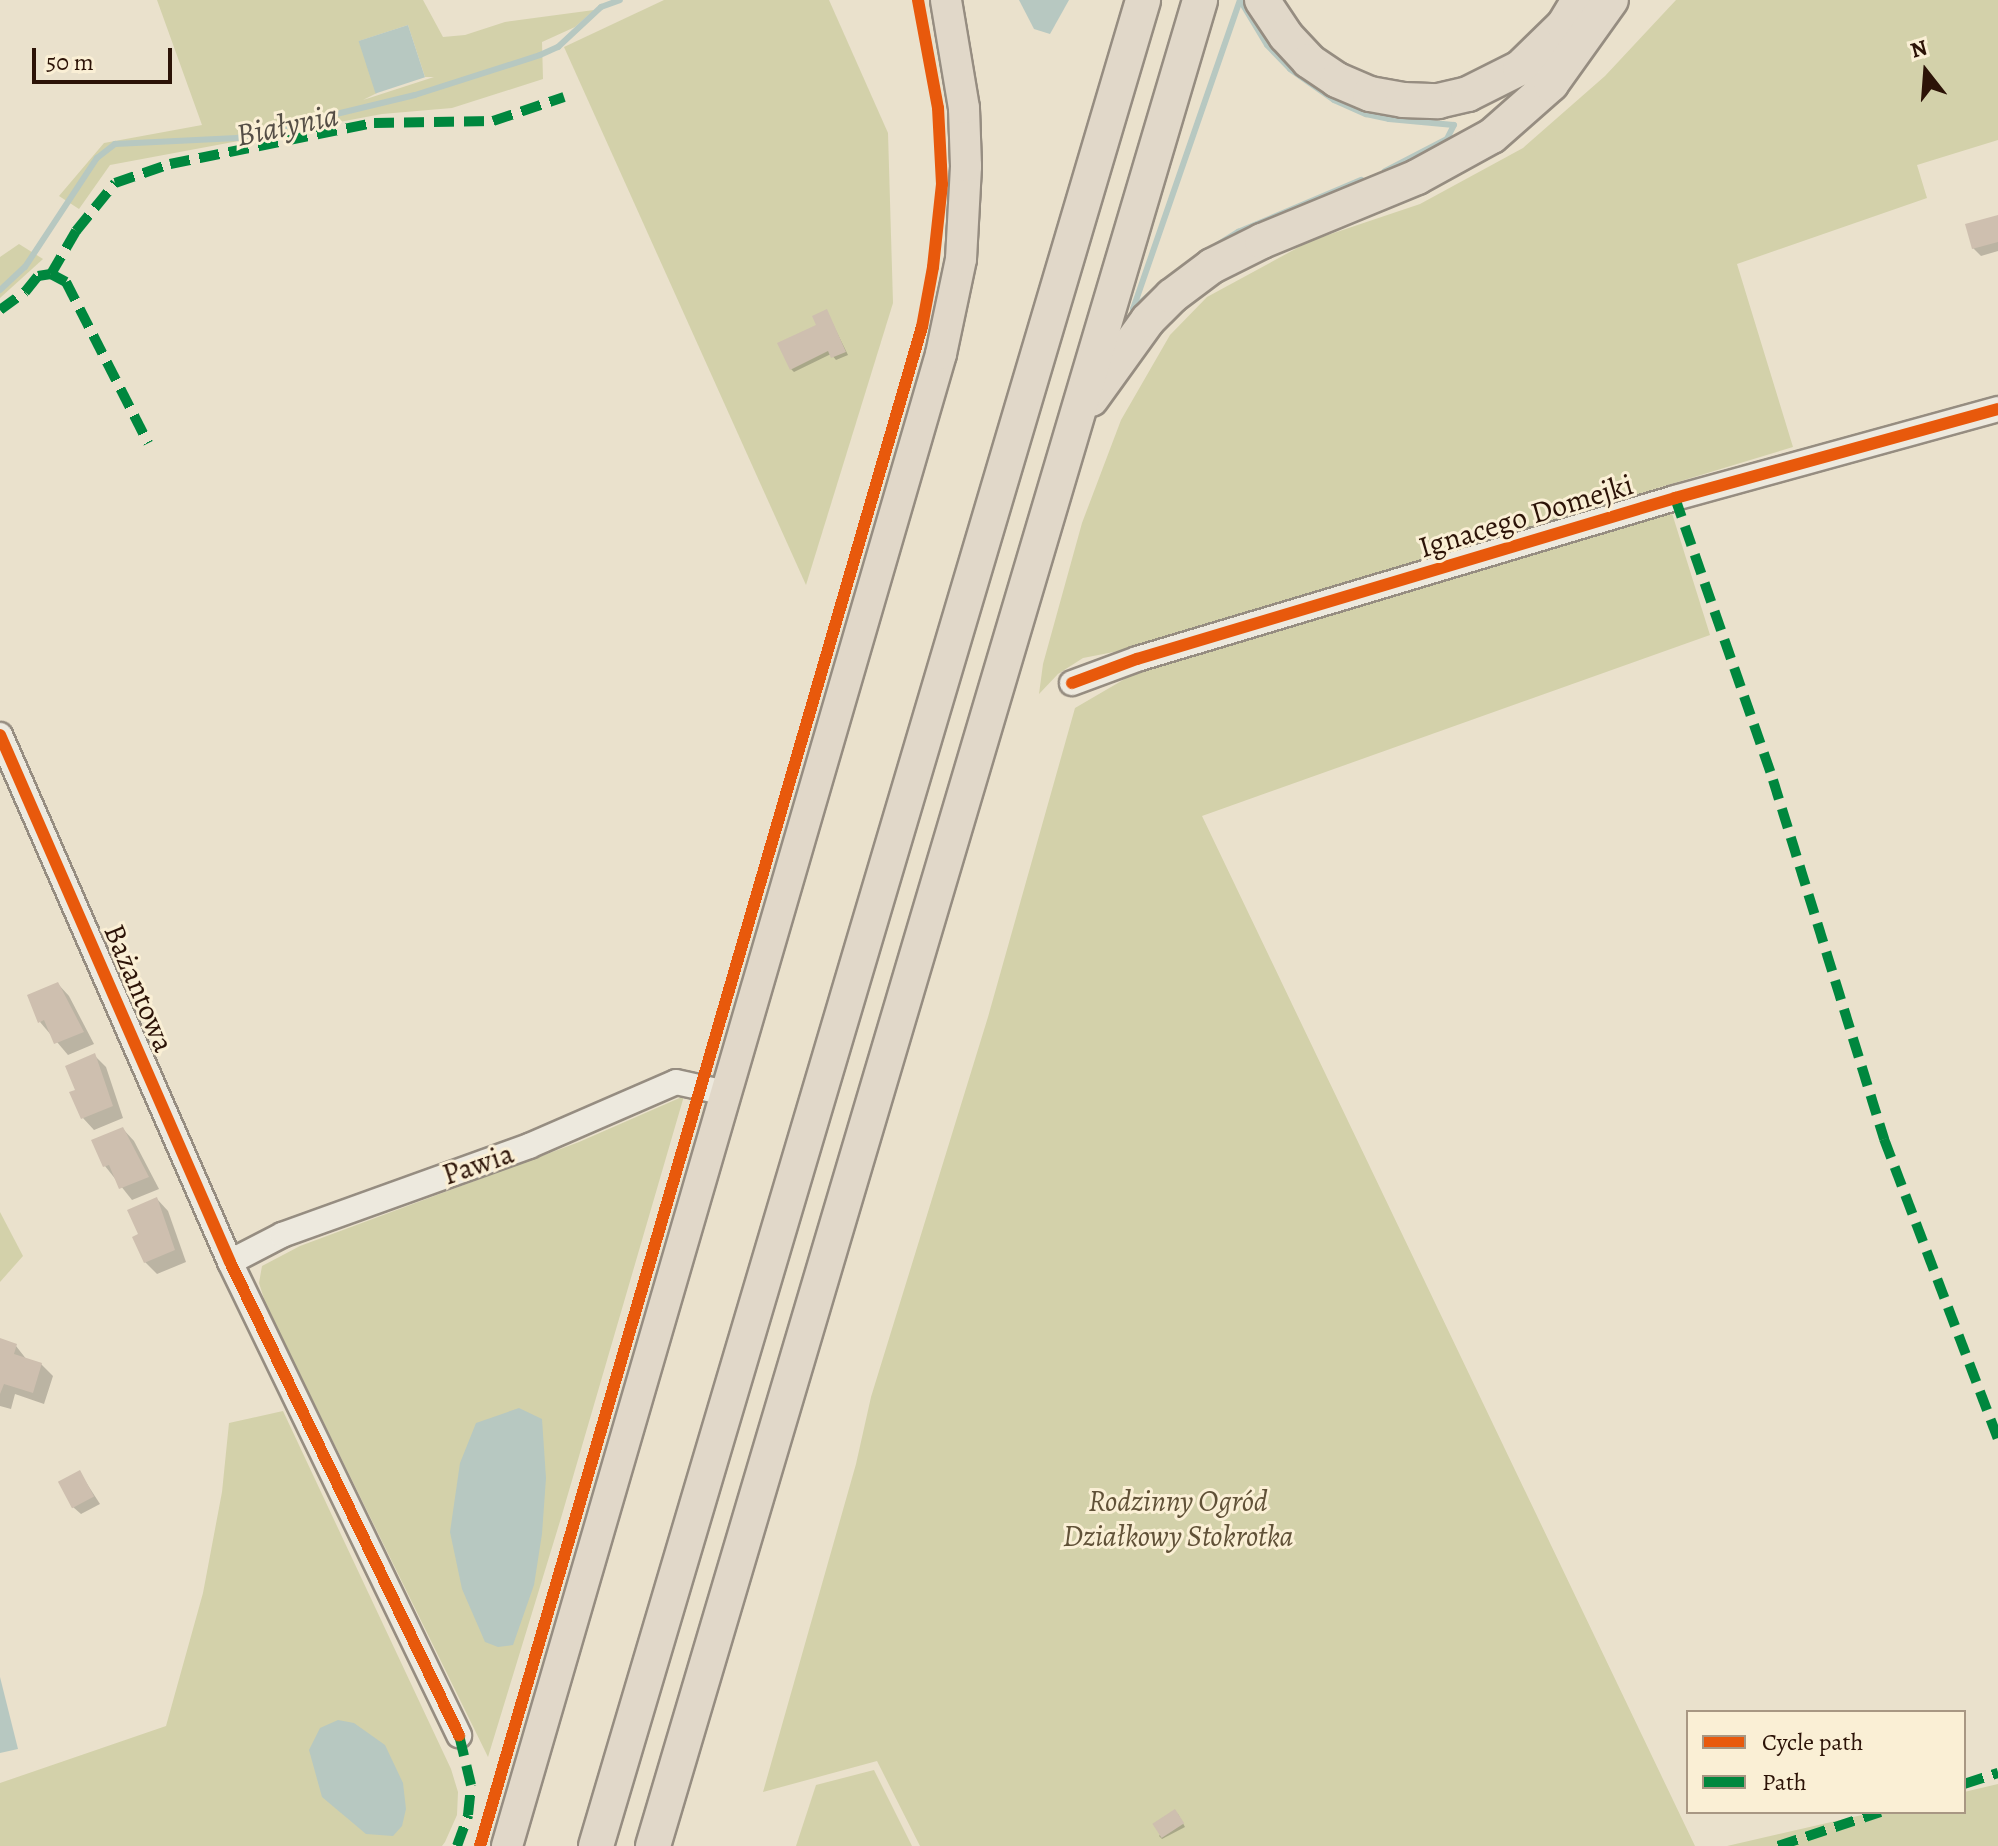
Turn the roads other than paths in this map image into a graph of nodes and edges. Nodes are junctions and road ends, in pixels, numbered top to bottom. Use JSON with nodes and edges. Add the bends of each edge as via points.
{"nodes":[{"id":1,"x":946,"y":0,"type":"edge"},
{"id":2,"x":1143,"y":0,"type":"edge"},
{"id":3,"x":1200,"y":0,"type":"edge"},
{"id":4,"x":1262,"y":0,"type":"edge"},
{"id":5,"x":1579,"y":0,"type":"edge"},
{"id":6,"x":1611,"y":0,"type":"edge"},
{"id":7,"x":1998,"y":409,"type":"edge"},
{"id":8,"x":1073,"y":426,"type":"junction"},
{"id":9,"x":1072,"y":683,"type":"dead end"},
{"id":10,"x":0,"y":735,"type":"edge"},
{"id":11,"x":726,"y":1093,"type":"junction"},
{"id":12,"x":230,"y":1262,"type":"junction"},
{"id":13,"x":459,"y":1735,"type":"dead end"},
{"id":14,"x":507,"y":1846,"type":"edge"},
{"id":15,"x":596,"y":1846,"type":"edge"},
{"id":16,"x":653,"y":1846,"type":"edge"}],
"edges":[{"from":1,"to":11,"type":"main road","via":[[964,108],[966,166],[953,303]]},
{"from":2,"to":15,"type":"highway"},
{"from":3,"to":8,"type":"highway"},
{"from":4,"to":5,"type":"highway","via":[[1309,61],[1337,80],[1370,94],[1438,101],[1468,94],[1520,68],[1564,25]]},
{"from":6,"to":8,"type":"highway","via":[[1551,84],[1492,136],[1417,177],[1212,266],[1172,296],[1148,320]]},
{"from":7,"to":9,"type":"street","name":"Ignacego Domejki","via":[[1675,498]]},
{"from":8,"to":16,"type":"highway"},
{"from":10,"to":12,"type":"street","name":"Bażantowa"},
{"from":11,"to":12,"type":"street","name":"Pawia","via":[[676,1082],[529,1146],[282,1235]]},
{"from":11,"to":14,"type":"main road"},
{"from":12,"to":13,"type":"street","name":"Bażantowa"}]}
